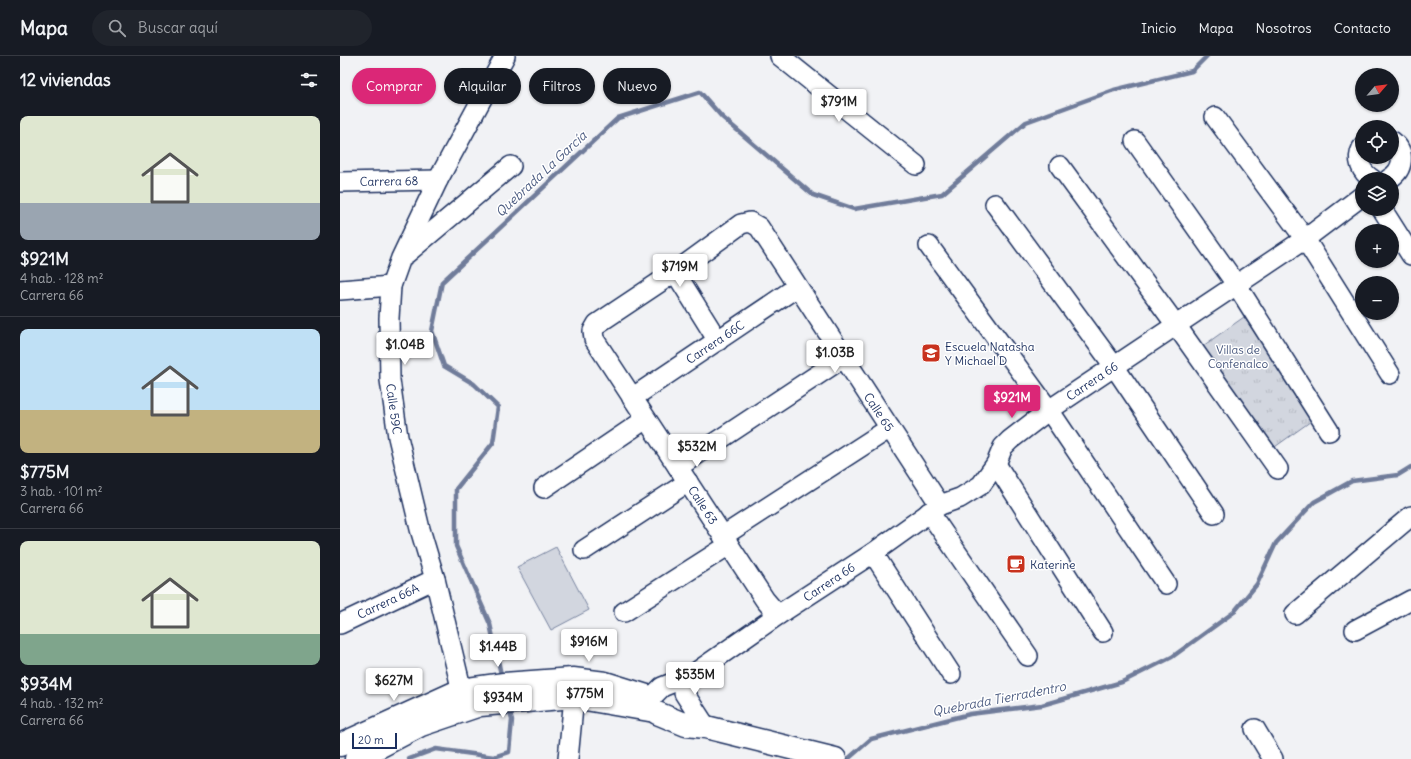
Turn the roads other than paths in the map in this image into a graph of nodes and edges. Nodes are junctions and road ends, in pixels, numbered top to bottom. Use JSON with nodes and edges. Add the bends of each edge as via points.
{"nodes":[{"id":1,"x":505,"y":56,"type":"edge"},
{"id":2,"x":780,"y":56,"type":"edge"},
{"id":3,"x":1215,"y":117,"type":"dead end"},
{"id":4,"x":1135,"y":141,"type":"dead end"},
{"id":5,"x":1399,"y":150,"type":"edge"},
{"id":6,"x":511,"y":166,"type":"dead end"},
{"id":7,"x":916,"y":166,"type":"dead end"},
{"id":8,"x":1060,"y":166,"type":"dead end"},
{"id":9,"x":1400,"y":170,"type":"edge"},
{"id":10,"x":438,"y":180,"type":"junction"},
{"id":11,"x":340,"y":182,"type":"edge"},
{"id":12,"x":1355,"y":201,"type":"edge"},
{"id":13,"x":995,"y":204,"type":"dead end"},
{"id":14,"x":1386,"y":216,"type":"edge"},
{"id":15,"x":1306,"y":239,"type":"junction"},
{"id":16,"x":929,"y":246,"type":"dead end"},
{"id":17,"x":1411,"y":255,"type":"edge"},
{"id":18,"x":401,"y":258,"type":"junction"},
{"id":19,"x":675,"y":272,"type":"junction"},
{"id":20,"x":1236,"y":284,"type":"junction"},
{"id":21,"x":391,"y":286,"type":"junction"},
{"id":22,"x":798,"y":287,"type":"junction"},
{"id":23,"x":340,"y":290,"type":"edge"},
{"id":24,"x":1176,"y":325,"type":"junction"},
{"id":25,"x":718,"y":340,"type":"junction"},
{"id":26,"x":842,"y":358,"type":"junction"},
{"id":27,"x":1114,"y":366,"type":"junction"},
{"id":28,"x":1390,"y":374,"type":"dead end"},
{"id":29,"x":632,"y":398,"type":"junction"},
{"id":30,"x":1048,"y":410,"type":"junction"},
{"id":31,"x":646,"y":419,"type":"junction"},
{"id":32,"x":890,"y":428,"type":"junction"},
{"id":33,"x":1329,"y":431,"type":"dead end"},
{"id":34,"x":996,"y":464,"type":"junction"},
{"id":35,"x":1278,"y":469,"type":"dead end"},
{"id":36,"x":683,"y":474,"type":"junction"},
{"id":37,"x":544,"y":488,"type":"dead end"},
{"id":38,"x":934,"y":508,"type":"junction"},
{"id":39,"x":1214,"y":514,"type":"dead end"},
{"id":40,"x":1411,"y":516,"type":"edge"},
{"id":41,"x":726,"y":540,"type":"junction"},
{"id":42,"x":584,"y":550,"type":"dead end"},
{"id":43,"x":873,"y":553,"type":"junction"},
{"id":44,"x":435,"y":579,"type":"junction"},
{"id":45,"x":1166,"y":584,"type":"dead end"},
{"id":46,"x":1411,"y":600,"type":"edge"},
{"id":47,"x":624,"y":612,"type":"dead end"},
{"id":48,"x":1295,"y":614,"type":"dead end"},
{"id":49,"x":778,"y":615,"type":"junction"},
{"id":50,"x":340,"y":624,"type":"edge"},
{"id":51,"x":1355,"y":630,"type":"dead end"},
{"id":52,"x":1103,"y":632,"type":"dead end"},
{"id":53,"x":1028,"y":656,"type":"dead end"},
{"id":54,"x":951,"y":674,"type":"dead end"},
{"id":55,"x":692,"y":675,"type":"junction"},
{"id":56,"x":521,"y":691,"type":"junction"},
{"id":57,"x":574,"y":696,"type":"junction"},
{"id":58,"x":472,"y":698,"type":"junction"},
{"id":59,"x":655,"y":702,"type":"junction"},
{"id":60,"x":706,"y":727,"type":"junction"},
{"id":61,"x":1255,"y":729,"type":"dead end"},
{"id":62,"x":340,"y":745,"type":"edge"},
{"id":63,"x":830,"y":757,"type":"edge"},
{"id":64,"x":356,"y":759,"type":"edge"},
{"id":65,"x":568,"y":759,"type":"edge"},
{"id":66,"x":1273,"y":759,"type":"edge"}],
"edges":[{"from":1,"to":10,"type":"street","name":"Calle 59C"},
{"from":2,"to":7,"type":"street"},
{"from":3,"to":15,"type":"street"},
{"from":4,"to":20,"type":"street"},
{"from":5,"to":9,"type":"street","via":[[1402,161]]},
{"from":6,"to":18,"type":"street"},
{"from":8,"to":24,"type":"street"},
{"from":10,"to":11,"type":"street","name":"Carrera 68"},
{"from":10,"to":18,"type":"street","name":"Calle 59C"},
{"from":12,"to":15,"type":"street","name":"Carrera 66"},
{"from":13,"to":27,"type":"street"},
{"from":14,"to":17,"type":"street"},
{"from":15,"to":20,"type":"street","name":"Carrera 66"},
{"from":15,"to":28,"type":"street"},
{"from":16,"to":30,"type":"street"},
{"from":18,"to":21,"type":"street","name":"Calle 59C"},
{"from":19,"to":22,"type":"street","name":"Calle 65","via":[[741,224],[750,222],[759,227]]},
{"from":19,"to":25,"type":"street"},
{"from":19,"to":29,"type":"street","name":"Calle 63","via":[[596,324],[593,331],[594,339]]},
{"from":20,"to":24,"type":"street","name":"Carrera 66"},
{"from":20,"to":33,"type":"street"},
{"from":21,"to":23,"type":"street"},
{"from":21,"to":44,"type":"street","name":"Calle 59C","via":[[390,380],[398,437]]},
{"from":22,"to":25,"type":"street","name":"Carrera 66C"},
{"from":22,"to":26,"type":"street","name":"Calle 65"},
{"from":24,"to":27,"type":"street","name":"Carrera 66"},
{"from":24,"to":35,"type":"street"},
{"from":25,"to":29,"type":"street","name":"Carrera 66C"},
{"from":26,"to":32,"type":"street","name":"Calle 65"},
{"from":26,"to":36,"type":"street"},
{"from":27,"to":30,"type":"street","name":"Carrera 66"},
{"from":27,"to":39,"type":"street"},
{"from":29,"to":31,"type":"street","name":"Calle 63"},
{"from":30,"to":34,"type":"street","name":"Carrera 66","via":[[1003,447]]},
{"from":30,"to":45,"type":"street"},
{"from":31,"to":36,"type":"street","name":"Calle 63"},
{"from":31,"to":37,"type":"street"},
{"from":32,"to":38,"type":"street","name":"Calle 65"},
{"from":32,"to":41,"type":"street"},
{"from":34,"to":38,"type":"street","name":"Carrera 66","via":[[981,485],[960,498]]},
{"from":34,"to":52,"type":"street"},
{"from":36,"to":41,"type":"street","name":"Calle 63"},
{"from":36,"to":42,"type":"street"},
{"from":38,"to":43,"type":"street","name":"Carrera 66"},
{"from":38,"to":53,"type":"street","name":"Calle 65"},
{"from":40,"to":48,"type":"street"},
{"from":41,"to":47,"type":"street"},
{"from":41,"to":49,"type":"street","name":"Calle 63"},
{"from":43,"to":49,"type":"street","name":"Carrera 66"},
{"from":43,"to":54,"type":"street"},
{"from":44,"to":50,"type":"street","name":"Carrera 66A"},
{"from":44,"to":58,"type":"street","name":"Calle 59C"},
{"from":46,"to":51,"type":"street"},
{"from":49,"to":55,"type":"street","name":"Carrera 66"},
{"from":55,"to":59,"type":"street","name":"Carrera 66","via":[[662,687]]},
{"from":55,"to":60,"type":"street","via":[[684,693]]},
{"from":56,"to":57,"type":"main road"},
{"from":56,"to":58,"type":"main road"},
{"from":56,"to":59,"type":"main road","via":[[573,679],[588,680],[634,691]]},
{"from":57,"to":59,"type":"main road"},
{"from":57,"to":65,"type":"street"},
{"from":58,"to":62,"type":"main road"},
{"from":58,"to":64,"type":"main road"},
{"from":59,"to":60,"type":"main road","via":[[686,725]]},
{"from":60,"to":63,"type":"main road"},
{"from":61,"to":66,"type":"street"}]}
